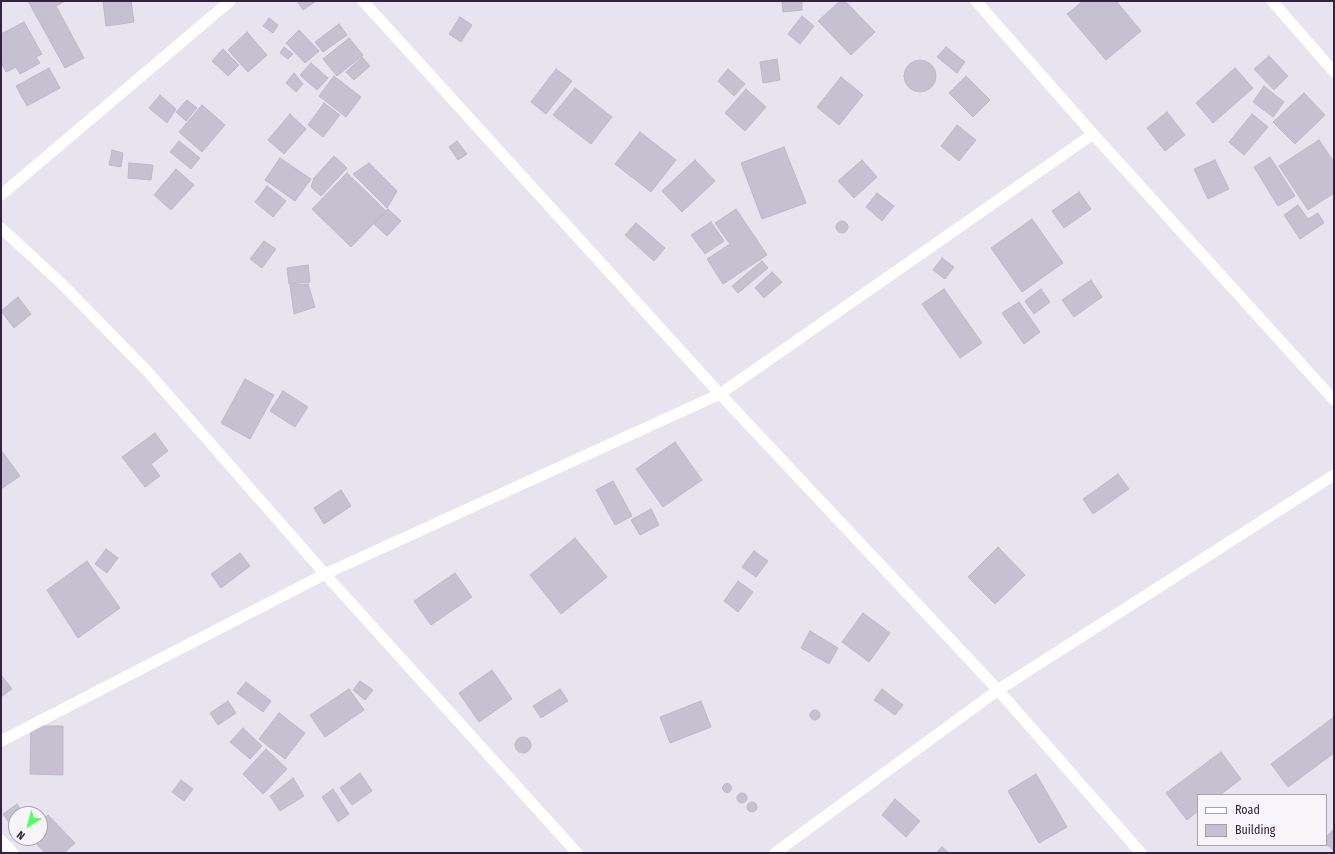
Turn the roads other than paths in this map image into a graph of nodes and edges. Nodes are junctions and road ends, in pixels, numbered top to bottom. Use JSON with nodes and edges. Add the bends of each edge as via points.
{"nodes":[{"id":1,"x":230,"y":1,"type":"edge"},
{"id":2,"x":363,"y":1,"type":"edge"},
{"id":3,"x":976,"y":1,"type":"edge"},
{"id":4,"x":1272,"y":1,"type":"edge"},
{"id":5,"x":1334,"y":72,"type":"edge"},
{"id":6,"x":1093,"y":134,"type":"junction"},
{"id":7,"x":1,"y":195,"type":"edge"},
{"id":8,"x":1,"y":228,"type":"edge"},
{"id":9,"x":720,"y":394,"type":"junction"},
{"id":10,"x":1334,"y":400,"type":"edge"},
{"id":11,"x":1334,"y":475,"type":"edge"},
{"id":12,"x":325,"y":574,"type":"junction"},
{"id":13,"x":998,"y":690,"type":"junction"},
{"id":14,"x":1,"y":741,"type":"edge"},
{"id":15,"x":1,"y":840,"type":"edge"},
{"id":16,"x":12,"y":853,"type":"edge"},
{"id":17,"x":577,"y":853,"type":"edge"},
{"id":18,"x":775,"y":853,"type":"edge"},
{"id":19,"x":1141,"y":853,"type":"edge"}],
"edges":[{"from":1,"to":7,"type":"street"},
{"from":2,"to":9,"type":"street"},
{"from":3,"to":6,"type":"street"},
{"from":4,"to":5,"type":"street"},
{"from":6,"to":9,"type":"street"},
{"from":6,"to":10,"type":"street"},
{"from":8,"to":12,"type":"street","via":[[61,283],[148,372]]},
{"from":9,"to":12,"type":"street"},
{"from":9,"to":13,"type":"street"},
{"from":11,"to":13,"type":"street"},
{"from":12,"to":14,"type":"street"},
{"from":12,"to":17,"type":"street"},
{"from":13,"to":18,"type":"street"},
{"from":13,"to":19,"type":"street"},
{"from":15,"to":16,"type":"street"}]}
